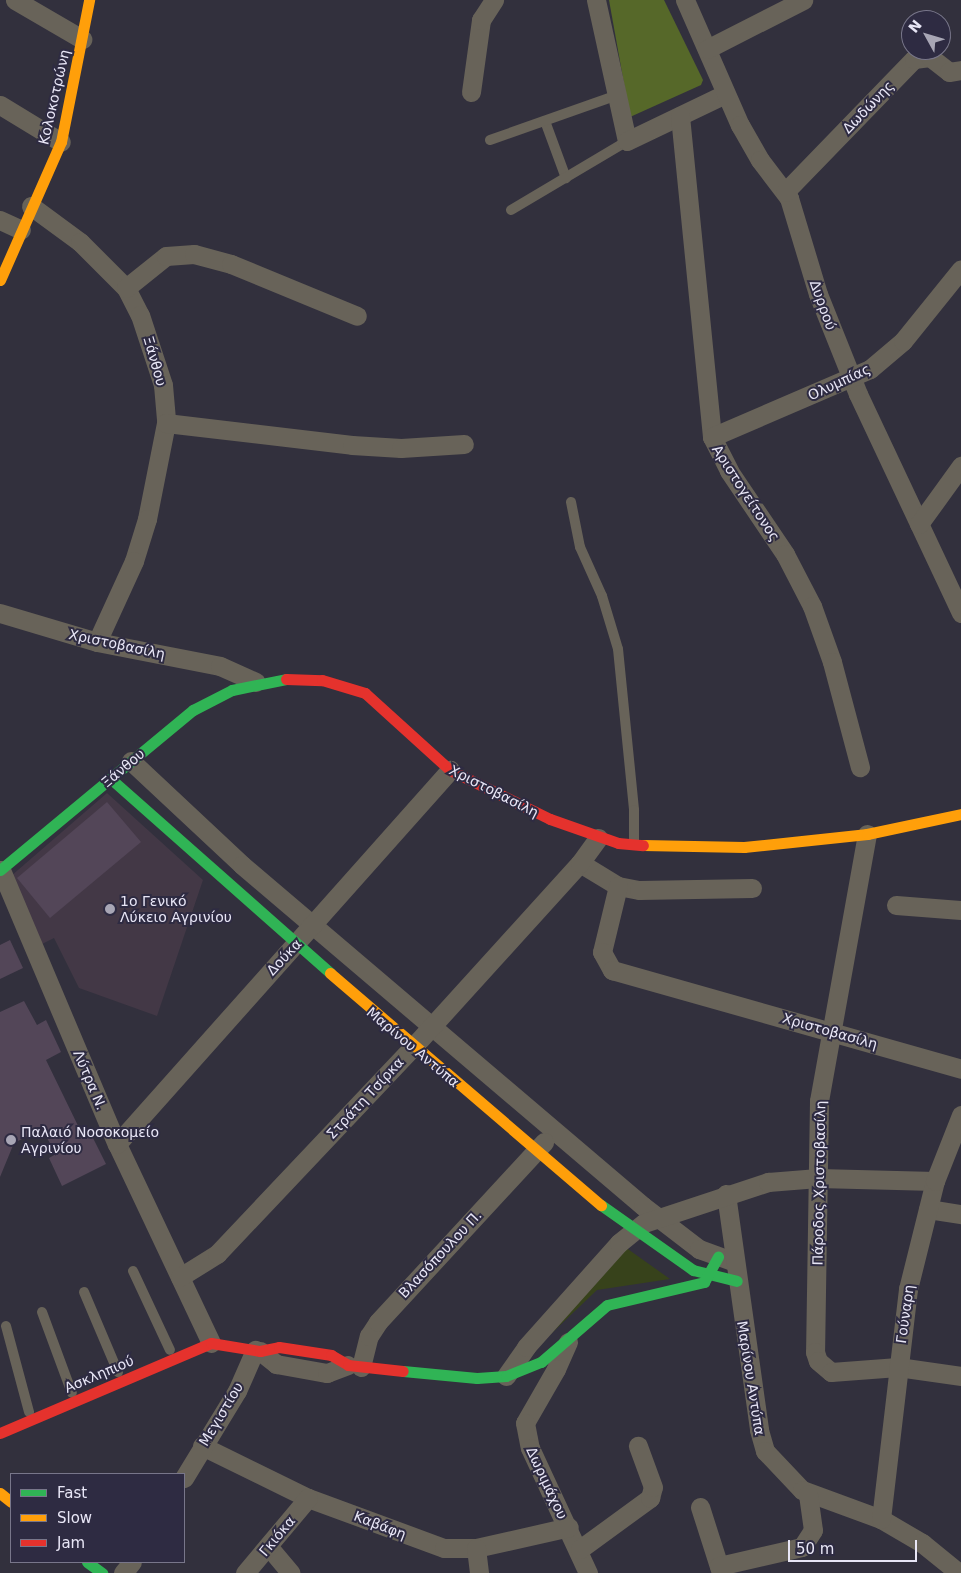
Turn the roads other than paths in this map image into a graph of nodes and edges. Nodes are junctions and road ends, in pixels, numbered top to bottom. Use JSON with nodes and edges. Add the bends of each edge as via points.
{"nodes":[{"id":1,"x":15,"y":0,"type":"edge"},
{"id":2,"x":89,"y":0,"type":"edge"},
{"id":3,"x":494,"y":0,"type":"edge"},
{"id":4,"x":596,"y":0,"type":"edge"},
{"id":5,"x":685,"y":0,"type":"edge"},
{"id":6,"x":803,"y":0,"type":"edge"},
{"id":7,"x":82,"y":39,"type":"junction"},
{"id":8,"x":707,"y":49,"type":"junction"},
{"id":9,"x":961,"y":70,"type":"edge"},
{"id":10,"x":471,"y":92,"type":"dead end"},
{"id":11,"x":726,"y":94,"type":"junction"},
{"id":12,"x":615,"y":96,"type":"junction"},
{"id":13,"x":0,"y":105,"type":"edge"},
{"id":14,"x":680,"y":116,"type":"junction"},
{"id":15,"x":545,"y":121,"type":"junction"},
{"id":16,"x":490,"y":140,"type":"dead end"},
{"id":17,"x":627,"y":141,"type":"junction"},
{"id":18,"x":61,"y":142,"type":"junction"},
{"id":19,"x":566,"y":178,"type":"junction"},
{"id":20,"x":785,"y":192,"type":"junction"},
{"id":21,"x":31,"y":206,"type":"junction"},
{"id":22,"x":511,"y":210,"type":"dead end"},
{"id":23,"x":0,"y":220,"type":"edge"},
{"id":24,"x":21,"y":230,"type":"junction"},
{"id":25,"x":961,"y":269,"type":"edge"},
{"id":26,"x":0,"y":280,"type":"edge"},
{"id":27,"x":126,"y":288,"type":"junction"},
{"id":28,"x":357,"y":316,"type":"dead end"},
{"id":29,"x":851,"y":379,"type":"junction"},
{"id":30,"x":166,"y":423,"type":"junction"},
{"id":31,"x":712,"y":438,"type":"junction"},
{"id":32,"x":464,"y":444,"type":"dead end"},
{"id":33,"x":961,"y":466,"type":"edge"},
{"id":34,"x":571,"y":502,"type":"dead end"},
{"id":35,"x":919,"y":524,"type":"junction"},
{"id":36,"x":0,"y":613,"type":"edge"},
{"id":37,"x":961,"y":613,"type":"edge"},
{"id":38,"x":97,"y":642,"type":"junction"},
{"id":39,"x":256,"y":682,"type":"junction"},
{"id":40,"x":131,"y":761,"type":"junction"},
{"id":41,"x":860,"y":767,"type":"dead end"},
{"id":42,"x":450,"y":770,"type":"junction"},
{"id":43,"x":111,"y":779,"type":"junction"},
{"id":44,"x":961,"y":814,"type":"edge"},
{"id":45,"x":867,"y":834,"type":"junction"},
{"id":46,"x":598,"y":838,"type":"junction"},
{"id":47,"x":634,"y":845,"type":"junction"},
{"id":48,"x":226,"y":851,"type":"junction"},
{"id":49,"x":580,"y":863,"type":"junction"},
{"id":50,"x":210,"y":868,"type":"junction"},
{"id":51,"x":0,"y":870,"type":"edge"},
{"id":52,"x":618,"y":886,"type":"junction"},
{"id":53,"x":752,"y":888,"type":"dead end"},
{"id":54,"x":896,"y":905,"type":"dead end"},
{"id":55,"x":961,"y":910,"type":"edge"},
{"id":56,"x":314,"y":926,"type":"junction"},
{"id":57,"x":294,"y":945,"type":"junction"},
{"id":58,"x":433,"y":1025,"type":"junction"},
{"id":59,"x":833,"y":1031,"type":"junction"},
{"id":60,"x":413,"y":1048,"type":"junction"},
{"id":61,"x":961,"y":1069,"type":"edge"},
{"id":62,"x":961,"y":1115,"type":"edge"},
{"id":63,"x":555,"y":1132,"type":"junction"},
{"id":64,"x":117,"y":1144,"type":"junction"},
{"id":65,"x":536,"y":1151,"type":"junction"},
{"id":66,"x":818,"y":1178,"type":"junction"},
{"id":67,"x":935,"y":1182,"type":"junction"},
{"id":68,"x":726,"y":1194,"type":"junction"},
{"id":69,"x":928,"y":1209,"type":"junction"},
{"id":70,"x":961,"y":1214,"type":"edge"},
{"id":71,"x":657,"y":1217,"type":"junction"},
{"id":72,"x":634,"y":1229,"type":"junction"},
{"id":73,"x":726,"y":1259,"type":"junction"},
{"id":74,"x":133,"y":1271,"type":"dead end"},
{"id":75,"x":180,"y":1276,"type":"junction"},
{"id":76,"x":710,"y":1277,"type":"junction"},
{"id":77,"x":736,"y":1281,"type":"junction"},
{"id":78,"x":84,"y":1292,"type":"dead end"},
{"id":79,"x":42,"y":1312,"type":"dead end"},
{"id":80,"x":6,"y":1326,"type":"dead end"},
{"id":81,"x":569,"y":1339,"type":"junction"},
{"id":82,"x":210,"y":1342,"type":"junction"},
{"id":83,"x":170,"y":1350,"type":"dead end"},
{"id":84,"x":257,"y":1350,"type":"junction"},
{"id":85,"x":355,"y":1366,"type":"junction"},
{"id":86,"x":898,"y":1367,"type":"junction"},
{"id":87,"x":118,"y":1372,"type":"dead end"},
{"id":88,"x":506,"y":1376,"type":"junction"},
{"id":89,"x":961,"y":1376,"type":"edge"},
{"id":90,"x":72,"y":1393,"type":"dead end"},
{"id":91,"x":29,"y":1412,"type":"dead end"},
{"id":92,"x":0,"y":1433,"type":"edge"},
{"id":93,"x":202,"y":1446,"type":"junction"},
{"id":94,"x":638,"y":1446,"type":"dead end"},
{"id":95,"x":185,"y":1476,"type":"edge"},
{"id":96,"x":808,"y":1494,"type":"junction"},
{"id":97,"x":308,"y":1498,"type":"junction"},
{"id":98,"x":700,"y":1507,"type":"dead end"},
{"id":99,"x":881,"y":1519,"type":"junction"},
{"id":100,"x":568,"y":1527,"type":"junction"},
{"id":101,"x":268,"y":1546,"type":"junction"},
{"id":102,"x":476,"y":1548,"type":"junction"},
{"id":103,"x":580,"y":1549,"type":"junction"},
{"id":104,"x":88,"y":1563,"type":"edge"},
{"id":105,"x":131,"y":1563,"type":"edge"},
{"id":106,"x":720,"y":1570,"type":"edge"},
{"id":107,"x":102,"y":1573,"type":"edge"},
{"id":108,"x":123,"y":1573,"type":"edge"},
{"id":109,"x":245,"y":1573,"type":"edge"},
{"id":110,"x":291,"y":1573,"type":"edge"},
{"id":111,"x":479,"y":1573,"type":"edge"},
{"id":112,"x":588,"y":1573,"type":"edge"},
{"id":113,"x":959,"y":1573,"type":"edge"}],
"edges":[{"from":1,"to":7,"type":"street"},
{"from":2,"to":7,"type":"street","name":"Κολοκοτρώνη"},
{"from":3,"to":10,"type":"street","via":[[481,20]]},
{"from":4,"to":12,"type":"street"},
{"from":5,"to":8,"type":"street","name":"Δυρρού"},
{"from":6,"to":8,"type":"street"},
{"from":7,"to":18,"type":"street","name":"Κολοκοτρώνη"},
{"from":8,"to":11,"type":"street","name":"Δυρρού"},
{"from":9,"to":20,"type":"street","name":"Δωδώνης","via":[[950,72],[930,58],[914,59]]},
{"from":11,"to":14,"type":"street"},
{"from":11,"to":20,"type":"street","name":"Δυρρού","via":[[756,155]]},
{"from":12,"to":15,"type":"lane"},
{"from":12,"to":17,"type":"street"},
{"from":13,"to":18,"type":"street"},
{"from":14,"to":17,"type":"street"},
{"from":14,"to":31,"type":"street","name":"Αριστογείτονος"},
{"from":15,"to":16,"type":"lane"},
{"from":15,"to":19,"type":"lane"},
{"from":17,"to":19,"type":"lane"},
{"from":18,"to":21,"type":"street","name":"Κολοκοτρώνη"},
{"from":19,"to":22,"type":"lane"},
{"from":20,"to":29,"type":"street","name":"Δυρρού","via":[[818,294]]},
{"from":21,"to":24,"type":"street","name":"Κολοκοτρώνη"},
{"from":21,"to":27,"type":"street","name":"Ξάνθου","via":[[80,242]]},
{"from":23,"to":24,"type":"street"},
{"from":24,"to":26,"type":"street","name":"Κολοκοτρώνη"},
{"from":25,"to":29,"type":"street","name":"Ολυμπίας","via":[[892,352]]},
{"from":27,"to":28,"type":"street","via":[[166,256],[194,254],[231,264]]},
{"from":27,"to":30,"type":"street","name":"Ξάνθου","via":[[140,315],[160,377]]},
{"from":29,"to":31,"type":"street","name":"Ολυμπίας"},
{"from":29,"to":35,"type":"street","name":"Δυρρού"},
{"from":30,"to":32,"type":"street","via":[[352,445],[401,448]]},
{"from":30,"to":38,"type":"street","name":"Ξάνθου","via":[[141,543]]},
{"from":31,"to":41,"type":"street","name":"Αριστογείτονος","via":[[729,471],[785,554],[809,600],[832,662]]},
{"from":33,"to":35,"type":"street"},
{"from":34,"to":47,"type":"lane","via":[[578,539],[602,596],[618,649],[634,810]]},
{"from":35,"to":37,"type":"street","name":"Δυρρού"},
{"from":36,"to":38,"type":"street","name":"Χριστοβασίλη"},
{"from":38,"to":39,"type":"street","name":"Χριστοβασίλη","via":[[202,662]]},
{"from":39,"to":40,"type":"street","name":"Ξάνθου","via":[[193,710]]},
{"from":39,"to":42,"type":"street","name":"Χριστοβασίλη","via":[[322,680],[360,691],[383,706]]},
{"from":40,"to":43,"type":"street","name":"Ξάνθου"},
{"from":40,"to":48,"type":"street","name":"Μαρίνου Αντύπα"},
{"from":42,"to":46,"type":"street","name":"Χριστοβασίλη","via":[[516,804]]},
{"from":42,"to":56,"type":"street","name":"Δούκα"},
{"from":43,"to":50,"type":"street","name":"Μαρίνου Αντύπα"},
{"from":43,"to":51,"type":"street","name":"Ξάνθου"},
{"from":44,"to":45,"type":"street","name":"Χριστοβασίλη"},
{"from":45,"to":47,"type":"street","name":"Χριστοβασίλη","via":[[744,847]]},
{"from":45,"to":59,"type":"street","name":"Πάροδος Χριστοβασίλη"},
{"from":46,"to":47,"type":"street","name":"Χριστοβασίλη"},
{"from":46,"to":49,"type":"street","name":"Στράτη Τσίρκα"},
{"from":48,"to":50,"type":"street"},
{"from":48,"to":56,"type":"street","name":"Μαρίνου Αντύπα"},
{"from":49,"to":52,"type":"street"},
{"from":49,"to":58,"type":"street","name":"Στράτη Τσίρκα"},
{"from":50,"to":57,"type":"street","name":"Μαρίνου Αντύπα"},
{"from":51,"to":64,"type":"street","name":"Λύτρα Ν."},
{"from":52,"to":53,"type":"street","via":[[663,892]]},
{"from":52,"to":59,"type":"street","name":"Χριστοβασίλη","via":[[602,952],[612,970]]},
{"from":54,"to":55,"type":"street"},
{"from":56,"to":57,"type":"street","name":"Δούκα"},
{"from":56,"to":58,"type":"street","name":"Μαρίνου Αντύπα"},
{"from":57,"to":60,"type":"street","name":"Μαρίνου Αντύπα"},
{"from":57,"to":64,"type":"street","name":"Δούκα"},
{"from":58,"to":60,"type":"street","name":"Στράτη Τσίρκα"},
{"from":58,"to":63,"type":"street","name":"Μαρίνου Αντύπα"},
{"from":59,"to":61,"type":"street","name":"Χριστοβασίλη"},
{"from":59,"to":66,"type":"street","name":"Πάροδος Χριστοβασίλη","via":[[819,1101]]},
{"from":60,"to":65,"type":"street","name":"Μαρίνου Αντύπα"},
{"from":60,"to":75,"type":"street","name":"Στράτη Τσίρκα","via":[[217,1254]]},
{"from":62,"to":67,"type":"street","name":"Γούναρη"},
{"from":63,"to":65,"type":"street","name":"Βλασόπουλου Π."},
{"from":63,"to":71,"type":"street","name":"Μαρίνου Αντύπα"},
{"from":64,"to":75,"type":"street","name":"Λύτρα Ν."},
{"from":65,"to":72,"type":"street","name":"Μαρίνου Αντύπα"},
{"from":65,"to":85,"type":"street","name":"Βλασόπουλου Π.","via":[[378,1322]]},
{"from":66,"to":67,"type":"street"},
{"from":66,"to":68,"type":"street","via":[[768,1182]]},
{"from":66,"to":86,"type":"street","name":"Πάροδος Χριστοβασίλη","via":[[815,1352],[818,1361],[831,1372]]},
{"from":67,"to":69,"type":"street","name":"Γούναρη"},
{"from":68,"to":71,"type":"street"},
{"from":68,"to":73,"type":"street","name":"Μαρίνου Αντύπα"},
{"from":69,"to":70,"type":"street"},
{"from":69,"to":86,"type":"street","name":"Γούναρη","via":[[908,1289]]},
{"from":71,"to":72,"type":"street"},
{"from":71,"to":73,"type":"street","name":"Μαρίνου Αντύπα","via":[[699,1249]]},
{"from":72,"to":76,"type":"street","name":"Μαρίνου Αντύπα","via":[[688,1267]]},
{"from":72,"to":88,"type":"street","via":[[526,1346]]},
{"from":73,"to":76,"type":"street"},
{"from":73,"to":77,"type":"street","name":"Μαρίνου Αντύπα"},
{"from":74,"to":83,"type":"lane"},
{"from":75,"to":82,"type":"street","name":"Λύτρα Ν."},
{"from":76,"to":77,"type":"street","name":"Μαρίνου Αντύπα"},
{"from":76,"to":81,"type":"street","via":[[688,1288],[607,1305]]},
{"from":77,"to":96,"type":"street","name":"Μαρίνου Αντύπα","via":[[762,1445],[788,1478]]},
{"from":78,"to":87,"type":"lane"},
{"from":79,"to":90,"type":"lane"},
{"from":80,"to":91,"type":"lane"},
{"from":81,"to":88,"type":"street","via":[[541,1362]]},
{"from":81,"to":100,"type":"street","name":"Δωριμάχου","via":[[525,1423],[530,1448]]},
{"from":82,"to":84,"type":"street"},
{"from":82,"to":92,"type":"street","name":"Ασκληπιού"},
{"from":84,"to":85,"type":"street","via":[[276,1364],[327,1373]]},
{"from":84,"to":93,"type":"street","name":"Μεγιστίου","via":[[237,1391]]},
{"from":85,"to":88,"type":"street","via":[[477,1378]]},
{"from":86,"to":89,"type":"street","name":"Πάροδος Χριστοβασίλη"},
{"from":86,"to":99,"type":"street","name":"Γούναρη"},
{"from":93,"to":95,"type":"street","name":"Μεγιστίου"},
{"from":93,"to":97,"type":"street","name":"Καβάφη"},
{"from":94,"to":103,"type":"street","via":[[653,1487],[650,1498]]},
{"from":96,"to":99,"type":"street","name":"Μαρίνου Αντύπα"},
{"from":96,"to":106,"type":"street","via":[[813,1530],[802,1547]]},
{"from":97,"to":101,"type":"street","name":"Γκιόκα"},
{"from":97,"to":102,"type":"street","name":"Καβάφη","via":[[432,1546]]},
{"from":98,"to":106,"type":"street"},
{"from":99,"to":113,"type":"street","name":"Μαρίνου Αντύπα","via":[[922,1544]]},
{"from":100,"to":102,"type":"street","name":"Καβάφη"},
{"from":100,"to":103,"type":"street","name":"Δωριμάχου"},
{"from":101,"to":109,"type":"street","name":"Γκιόκα"},
{"from":101,"to":110,"type":"street"},
{"from":102,"to":111,"type":"street"},
{"from":103,"to":112,"type":"street","name":"Δωριμάχου"},
{"from":104,"to":107,"type":"street"},
{"from":105,"to":108,"type":"street"}]}
